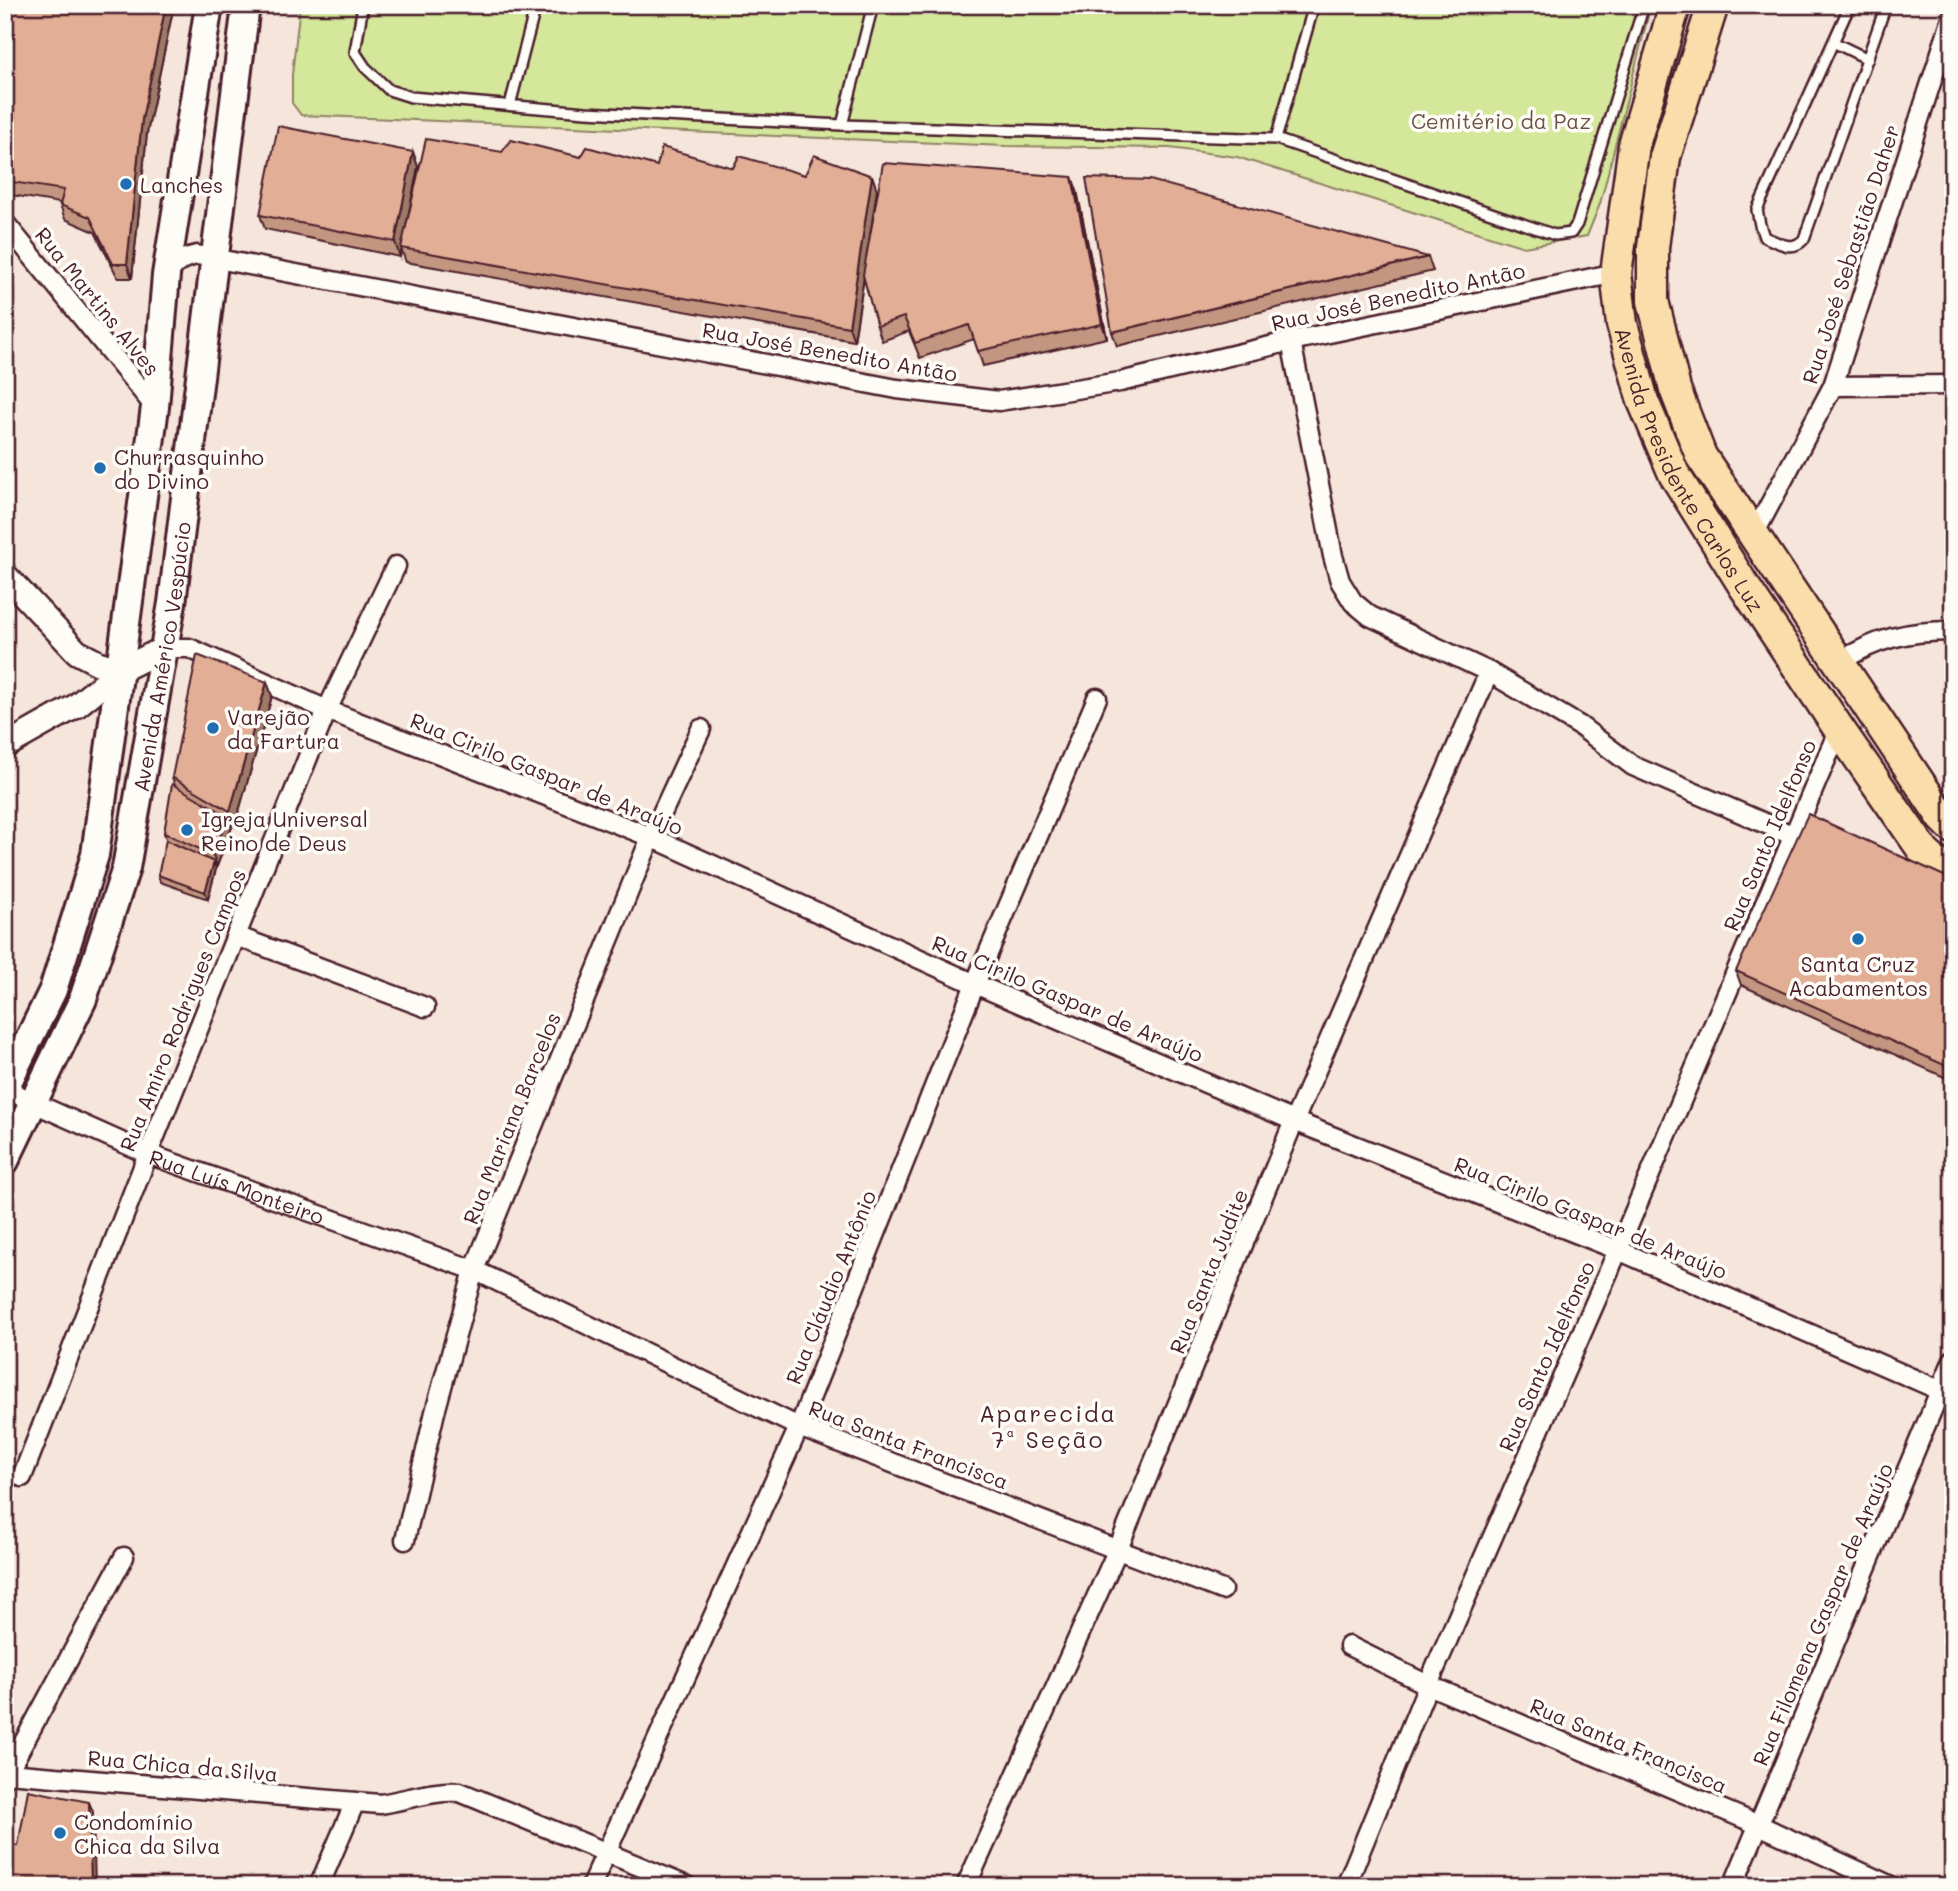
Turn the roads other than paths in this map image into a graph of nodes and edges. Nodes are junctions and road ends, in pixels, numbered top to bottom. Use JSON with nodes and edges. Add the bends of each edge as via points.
{"nodes":[{"id":1,"x":209,"y":5,"type":"edge"},
{"id":2,"x":247,"y":5,"type":"edge"},
{"id":3,"x":363,"y":5,"type":"edge"},
{"id":4,"x":536,"y":5,"type":"edge"},
{"id":5,"x":873,"y":5,"type":"edge"},
{"id":6,"x":1314,"y":5,"type":"edge"},
{"id":7,"x":1644,"y":5,"type":"edge"},
{"id":8,"x":1675,"y":5,"type":"edge"},
{"id":9,"x":1713,"y":5,"type":"edge"},
{"id":10,"x":1850,"y":5,"type":"edge"},
{"id":11,"x":1886,"y":5,"type":"edge"},
{"id":12,"x":1953,"y":15,"type":"edge"},
{"id":13,"x":1835,"y":43,"type":"junction"},
{"id":14,"x":1868,"y":59,"type":"junction"},
{"id":15,"x":510,"y":104,"type":"junction"},
{"id":16,"x":842,"y":125,"type":"junction"},
{"id":17,"x":1276,"y":139,"type":"junction"},
{"id":18,"x":5,"y":223,"type":"edge"},
{"id":19,"x":214,"y":259,"type":"junction"},
{"id":20,"x":1616,"y":273,"type":"junction"},
{"id":21,"x":166,"y":275,"type":"junction"},
{"id":22,"x":1291,"y":341,"type":"junction"},
{"id":23,"x":1953,"y":385,"type":"edge"},
{"id":24,"x":1833,"y":386,"type":"junction"},
{"id":25,"x":155,"y":407,"type":"junction"},
{"id":26,"x":1753,"y":536,"type":"junction"},
{"id":27,"x":396,"y":566,"type":"dead end"},
{"id":28,"x":5,"y":575,"type":"edge"},
{"id":29,"x":1953,"y":631,"type":"edge"},
{"id":30,"x":165,"y":648,"type":"junction"},
{"id":31,"x":1838,"y":663,"type":"junction"},
{"id":32,"x":121,"y":670,"type":"junction"},
{"id":33,"x":1489,"y":671,"type":"junction"},
{"id":34,"x":1097,"y":698,"type":"dead end"},
{"id":35,"x":327,"y":710,"type":"junction"},
{"id":36,"x":701,"y":729,"type":"dead end"},
{"id":37,"x":1839,"y":729,"type":"junction"},
{"id":38,"x":5,"y":746,"type":"edge"},
{"id":39,"x":1953,"y":828,"type":"edge"},
{"id":40,"x":1794,"y":836,"type":"junction"},
{"id":41,"x":651,"y":837,"type":"junction"},
{"id":42,"x":1953,"y":878,"type":"edge"},
{"id":43,"x":236,"y":936,"type":"junction"},
{"id":44,"x":975,"y":984,"type":"junction"},
{"id":45,"x":425,"y":1007,"type":"dead end"},
{"id":46,"x":5,"y":1088,"type":"edge"},
{"id":47,"x":34,"y":1103,"type":"junction"},
{"id":48,"x":1294,"y":1121,"type":"junction"},
{"id":49,"x":148,"y":1154,"type":"junction"},
{"id":50,"x":5,"y":1161,"type":"edge"},
{"id":51,"x":1618,"y":1250,"type":"junction"},
{"id":52,"x":474,"y":1270,"type":"junction"},
{"id":53,"x":1953,"y":1360,"type":"edge"},
{"id":54,"x":1947,"y":1393,"type":"edge"},
{"id":55,"x":799,"y":1427,"type":"junction"},
{"id":56,"x":22,"y":1477,"type":"dead end"},
{"id":57,"x":405,"y":1539,"type":"dead end"},
{"id":58,"x":1118,"y":1549,"type":"junction"},
{"id":59,"x":124,"y":1556,"type":"dead end"},
{"id":60,"x":1222,"y":1590,"type":"dead end"},
{"id":61,"x":1349,"y":1646,"type":"dead end"},
{"id":62,"x":1428,"y":1685,"type":"junction"},
{"id":63,"x":6,"y":1775,"type":"edge"},
{"id":64,"x":355,"y":1802,"type":"junction"},
{"id":65,"x":1759,"y":1825,"type":"junction"},
{"id":66,"x":606,"y":1851,"type":"junction"},
{"id":67,"x":319,"y":1886,"type":"edge"},
{"id":68,"x":592,"y":1886,"type":"edge"},
{"id":69,"x":687,"y":1886,"type":"edge"},
{"id":70,"x":966,"y":1886,"type":"edge"},
{"id":71,"x":1346,"y":1886,"type":"edge"},
{"id":72,"x":1733,"y":1886,"type":"edge"},
{"id":73,"x":1891,"y":1886,"type":"edge"}],
"edges":[{"from":1,"to":21,"type":"main road","name":"Avenida Américo Vespúcio"},
{"from":2,"to":19,"type":"main road","name":"Avenida Américo Vespúcio"},
{"from":3,"to":15,"type":"lane","via":[[355,52],[389,90],[411,97]]},
{"from":4,"to":15,"type":"lane"},
{"from":5,"to":16,"type":"lane"},
{"from":6,"to":17,"type":"lane"},
{"from":7,"to":17,"type":"lane","via":[[1571,233],[1555,235]]},
{"from":8,"to":20,"type":"main road","name":"Avenida Presidente Carlos Luz","via":[[1634,145]]},
{"from":9,"to":26,"type":"main road","name":"Avenida Presidente Carlos Luz","via":[[1665,157],[1653,247],[1653,301],[1675,389],[1701,456]]},
{"from":10,"to":13,"type":"lane"},
{"from":11,"to":14,"type":"lane"},
{"from":12,"to":24,"type":"street","name":"Rua José Sebastião Daher"},
{"from":13,"to":14,"type":"lane"},
{"from":13,"to":14,"type":"lane","via":[[1757,210],[1765,237],[1789,247],[1804,239]]},
{"from":15,"to":16,"type":"lane","via":[[586,113]]},
{"from":16,"to":17,"type":"lane"},
{"from":18,"to":25,"type":"street","name":"Rua Martins Alves"},
{"from":19,"to":21,"type":"street","name":"Rua José Benedito Antão","via":[[185,257]]},
{"from":19,"to":22,"type":"street","name":"Rua José Benedito Antão","via":[[897,389],[999,401],[1120,382]]},
{"from":19,"to":30,"type":"main road","name":"Avenida Américo Vespúcio"},
{"from":20,"to":22,"type":"street","name":"Rua José Benedito Antão"},
{"from":20,"to":37,"type":"main road","name":"Avenida Presidente Carlos Luz","via":[[1622,324],[1643,401],[1674,474]]},
{"from":21,"to":25,"type":"main road","name":"Avenida Américo Vespúcio"},
{"from":22,"to":33,"type":"street","via":[[1340,581],[1353,602],[1370,616]]},
{"from":23,"to":24,"type":"street"},
{"from":24,"to":26,"type":"street","name":"Rua José Sebastião Daher"},
{"from":25,"to":32,"type":"main road","name":"Avenida Américo Vespúcio"},
{"from":26,"to":31,"type":"main road","name":"Avenida Presidente Carlos Luz"},
{"from":27,"to":35,"type":"street","name":"Rua Amiro Rodrigues Campos"},
{"from":28,"to":32,"type":"street","via":[[76,652]]},
{"from":29,"to":31,"type":"street","via":[[1891,637]]},
{"from":30,"to":32,"type":"street"},
{"from":30,"to":35,"type":"street","name":"Rua Cirilo Gaspar de Araújo","via":[[189,648]]},
{"from":30,"to":47,"type":"main road","name":"Avenida Américo Vespúcio","via":[[126,868],[83,999]]},
{"from":31,"to":39,"type":"main road","name":"Avenida Presidente Carlos Luz"},
{"from":32,"to":38,"type":"street","via":[[76,706]]},
{"from":32,"to":46,"type":"main road","name":"Avenida Américo Vespúcio","via":[[94,855],[54,990]]},
{"from":33,"to":40,"type":"street","via":[[1580,726],[1633,766]]},
{"from":33,"to":48,"type":"street","name":"Rua Santa Judite"},
{"from":34,"to":44,"type":"street","name":"Rua Cláudio Antônio"},
{"from":35,"to":41,"type":"street","name":"Rua Cirilo Gaspar de Araújo"},
{"from":35,"to":43,"type":"street","name":"Rua Amiro Rodrigues Campos"},
{"from":36,"to":41,"type":"street","name":"Rua Mariana Barcelos"},
{"from":37,"to":40,"type":"street","name":"Rua Santo Idelfonso"},
{"from":37,"to":42,"type":"main road","name":"Avenida Presidente Carlos Luz","via":[[1925,853]]},
{"from":40,"to":51,"type":"street","name":"Rua Santo Idelfonso"},
{"from":41,"to":44,"type":"street","name":"Rua Cirilo Gaspar de Araújo"},
{"from":41,"to":52,"type":"street","name":"Rua Mariana Barcelos"},
{"from":43,"to":45,"type":"street"},
{"from":43,"to":49,"type":"street","name":"Rua Amiro Rodrigues Campos"},
{"from":44,"to":48,"type":"street","name":"Rua Cirilo Gaspar de Araújo"},
{"from":44,"to":55,"type":"street","name":"Rua Cláudio Antônio"},
{"from":46,"to":47,"type":"street","name":"Rua Luís Monteiro"},
{"from":47,"to":49,"type":"street","name":"Rua Luís Monteiro"},
{"from":47,"to":50,"type":"main road","name":"Avenida Américo Vespúcio"},
{"from":48,"to":51,"type":"street","name":"Rua Cirilo Gaspar de Araújo"},
{"from":48,"to":58,"type":"street","name":"Rua Santa Judite"},
{"from":49,"to":52,"type":"street","name":"Rua Luís Monteiro"},
{"from":49,"to":56,"type":"street","name":"Rua Amiro Rodrigues Campos"},
{"from":51,"to":54,"type":"street","name":"Rua Cirilo Gaspar de Araújo"},
{"from":51,"to":62,"type":"street","name":"Rua Santo Idelfonso"},
{"from":52,"to":55,"type":"street","name":"Rua Santa Francisca"},
{"from":52,"to":57,"type":"street","name":"Rua Mariana Barcelos"},
{"from":53,"to":54,"type":"street","name":"Rua Filomena Gaspar de Araújo"},
{"from":54,"to":65,"type":"street","name":"Rua Filomena Gaspar de Araújo"},
{"from":55,"to":58,"type":"street","name":"Rua Santa Francisca"},
{"from":55,"to":66,"type":"street","name":"Rua Cláudio Antônio"},
{"from":58,"to":60,"type":"street","name":"Rua Santa Francisca"},
{"from":58,"to":70,"type":"street","name":"Rua Santa Judite"},
{"from":59,"to":63,"type":"street"},
{"from":61,"to":62,"type":"street","name":"Rua Santa Francisca"},
{"from":62,"to":65,"type":"street","name":"Rua Santa Francisca"},
{"from":62,"to":71,"type":"street","name":"Rua Santo Idelfonso"},
{"from":63,"to":64,"type":"street","name":"Rua Chica da Silva"},
{"from":64,"to":66,"type":"street","name":"Rua Chica da Silva","via":[[380,1804],[441,1790],[460,1791]]},
{"from":64,"to":67,"type":"street"},
{"from":65,"to":72,"type":"street","name":"Rua Filomena Gaspar de Araújo"},
{"from":65,"to":73,"type":"street","name":"Rua Santa Francisca"},
{"from":66,"to":68,"type":"street","name":"Rua Cláudio Antônio"},
{"from":66,"to":69,"type":"street","name":"Rua Chica da Silva"}]}
